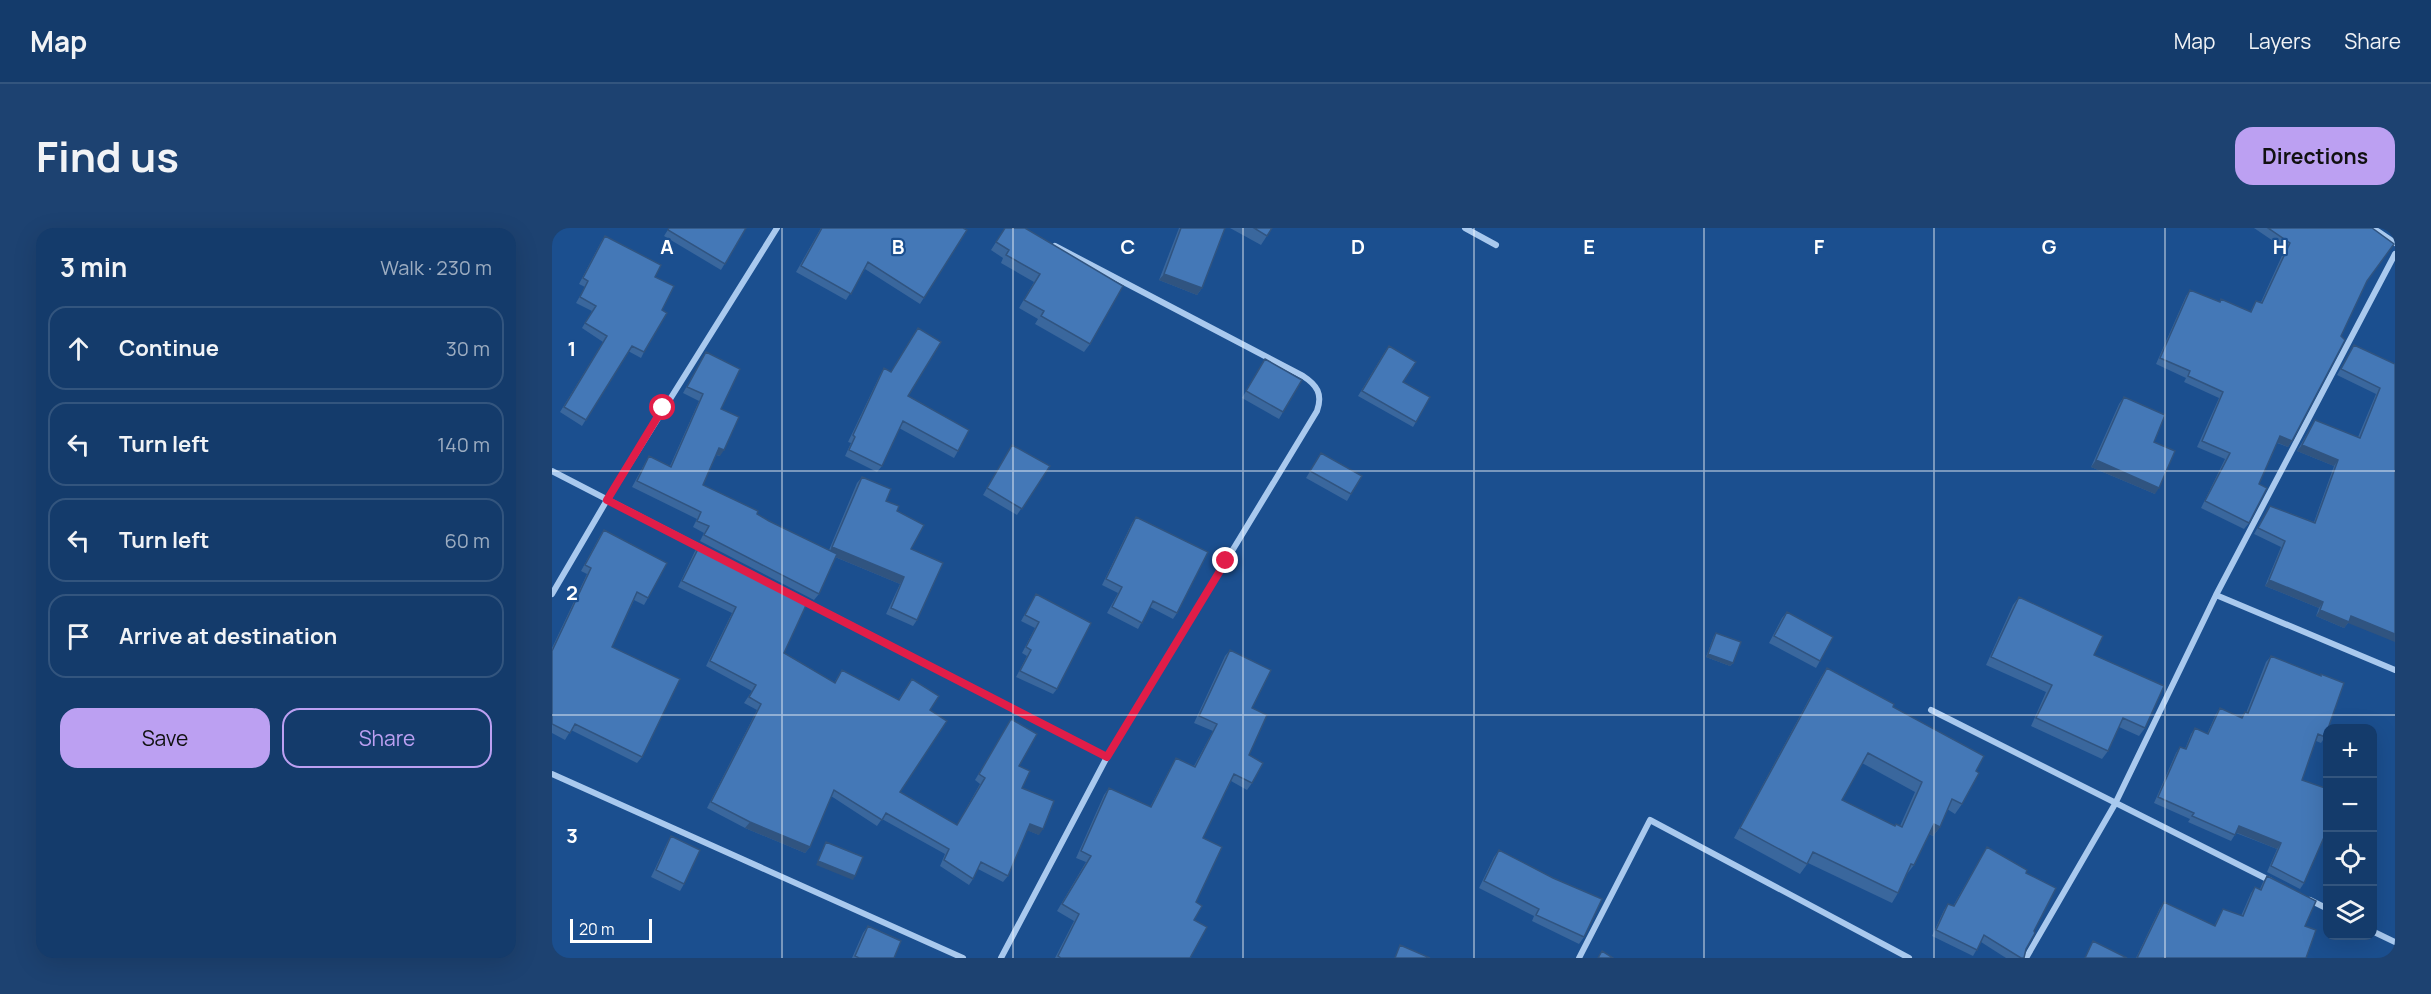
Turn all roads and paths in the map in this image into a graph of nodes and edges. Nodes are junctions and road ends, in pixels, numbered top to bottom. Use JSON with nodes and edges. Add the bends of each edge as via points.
{"nodes":[{"id":1,"x":777,"y":228,"type":"edge"},
{"id":2,"x":1465,"y":228,"type":"edge"},
{"id":3,"x":2373,"y":228,"type":"edge"},
{"id":4,"x":2395,"y":243,"type":"edge"},
{"id":5,"x":1052,"y":244,"type":"edge"},
{"id":6,"x":1496,"y":245,"type":"dead end"},
{"id":7,"x":2395,"y":254,"type":"edge"},
{"id":8,"x":552,"y":471,"type":"edge"},
{"id":9,"x":607,"y":500,"type":"junction"},
{"id":10,"x":713,"y":554,"type":"edge"},
{"id":11,"x":788,"y":593,"type":"edge"},
{"id":12,"x":552,"y":594,"type":"edge"},
{"id":13,"x":2216,"y":595,"type":"junction"},
{"id":14,"x":2395,"y":670,"type":"edge"},
{"id":15,"x":1931,"y":710,"type":"dead end"},
{"id":16,"x":1107,"y":757,"type":"junction"},
{"id":17,"x":552,"y":774,"type":"edge"},
{"id":18,"x":2115,"y":804,"type":"junction"},
{"id":19,"x":2274,"y":882,"type":"edge"},
{"id":20,"x":2306,"y":898,"type":"edge"},
{"id":21,"x":2323,"y":906,"type":"edge"},
{"id":22,"x":2377,"y":933,"type":"edge"},
{"id":23,"x":2395,"y":942,"type":"edge"},
{"id":24,"x":963,"y":958,"type":"edge"},
{"id":25,"x":1001,"y":958,"type":"edge"},
{"id":26,"x":1579,"y":958,"type":"edge"},
{"id":27,"x":1909,"y":958,"type":"edge"},
{"id":28,"x":2026,"y":958,"type":"edge"}],
"edges":[{"from":1,"to":9,"type":"street"},
{"from":2,"to":6,"type":"street"},
{"from":3,"to":4,"type":"street"},
{"from":5,"to":16,"type":"street","via":[[1303,376],[1313,382],[1320,401]]},
{"from":7,"to":13,"type":"street"},
{"from":8,"to":9,"type":"street"},
{"from":9,"to":10,"type":"street"},
{"from":9,"to":12,"type":"street"},
{"from":11,"to":16,"type":"street"},
{"from":13,"to":14,"type":"street"},
{"from":13,"to":18,"type":"street"},
{"from":15,"to":18,"type":"street"},
{"from":16,"to":25,"type":"street"},
{"from":17,"to":24,"type":"street"},
{"from":18,"to":19,"type":"street"},
{"from":18,"to":28,"type":"street"},
{"from":20,"to":21,"type":"street"},
{"from":22,"to":23,"type":"street"},
{"from":26,"to":27,"type":"street","via":[[1650,820]]}]}
